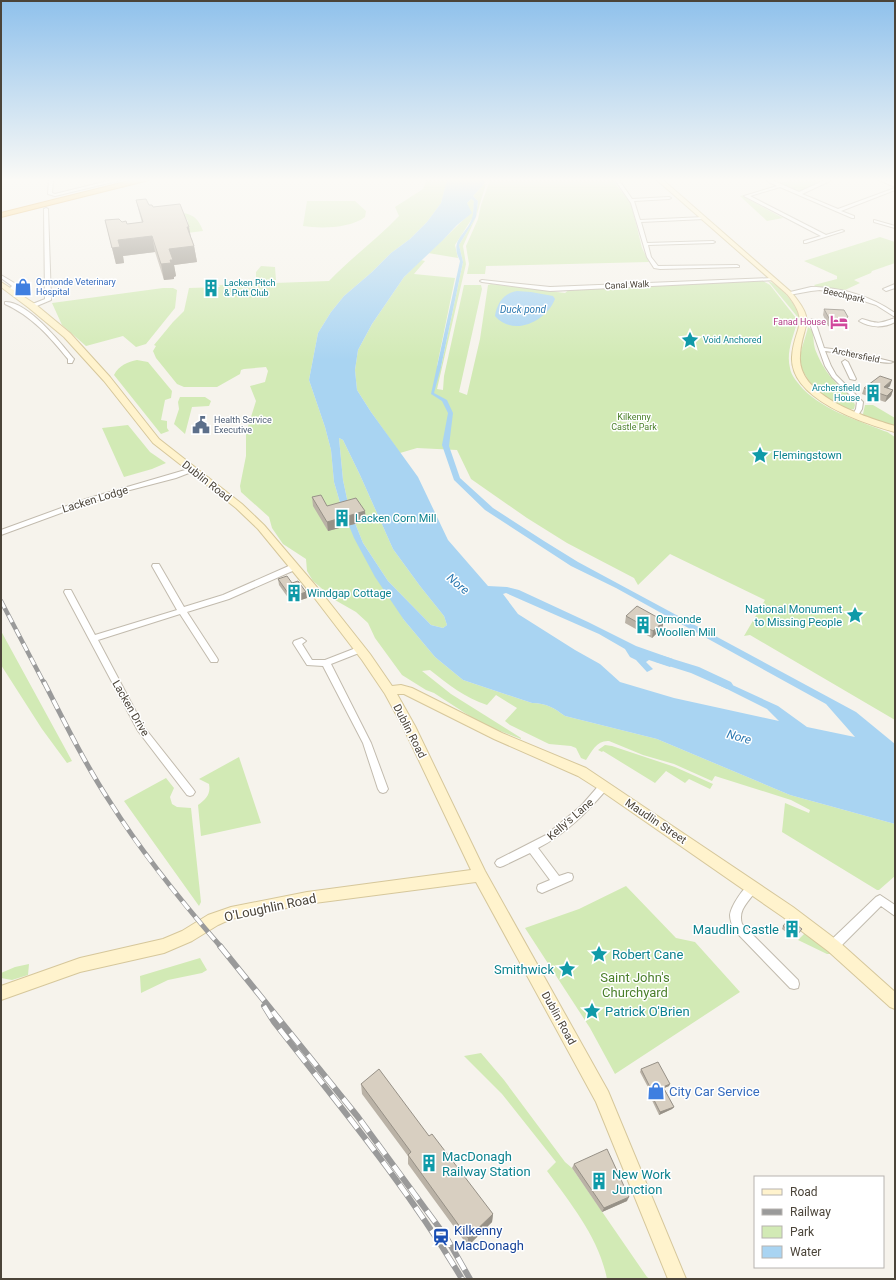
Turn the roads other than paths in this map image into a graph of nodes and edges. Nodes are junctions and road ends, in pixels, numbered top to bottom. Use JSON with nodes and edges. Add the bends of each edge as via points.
{"nodes":[{"id":1,"x":47,"y":240,"type":"edge"},
{"id":2,"x":644,"y":240,"type":"edge"},
{"id":3,"x":729,"y":240,"type":"edge"},
{"id":4,"x":813,"y":240,"type":"edge"},
{"id":5,"x":713,"y":242,"type":"dead end"},
{"id":6,"x":806,"y":242,"type":"dead end"},
{"id":7,"x":645,"y":244,"type":"junction"},
{"id":8,"x":737,"y":266,"type":"dead end"},
{"id":9,"x":1,"y":276,"type":"edge"},
{"id":10,"x":773,"y":278,"type":"junction"},
{"id":11,"x":482,"y":281,"type":"dead end"},
{"id":12,"x":1,"y":284,"type":"edge"},
{"id":13,"x":895,"y":286,"type":"edge"},
{"id":14,"x":886,"y":289,"type":"dead end"},
{"id":15,"x":11,"y":290,"type":"junction"},
{"id":16,"x":789,"y":293,"type":"junction"},
{"id":17,"x":22,"y":298,"type":"junction"},
{"id":18,"x":4,"y":303,"type":"edge"},
{"id":19,"x":32,"y":306,"type":"junction"},
{"id":20,"x":895,"y":315,"type":"edge"},
{"id":21,"x":895,"y":320,"type":"edge"},
{"id":22,"x":812,"y":321,"type":"dead end"},
{"id":23,"x":862,"y":321,"type":"dead end"},
{"id":24,"x":822,"y":349,"type":"junction"},
{"id":25,"x":70,"y":362,"type":"dead end"},
{"id":26,"x":845,"y":362,"type":"dead end"},
{"id":27,"x":890,"y":362,"type":"dead end"},
{"id":28,"x":840,"y":371,"type":"junction"},
{"id":29,"x":853,"y":379,"type":"dead end"},
{"id":30,"x":855,"y":416,"type":"junction"},
{"id":31,"x":895,"y":429,"type":"edge"},
{"id":32,"x":192,"y":470,"type":"junction"},
{"id":33,"x":1,"y":533,"type":"edge"},
{"id":34,"x":156,"y":566,"type":"dead end"},
{"id":35,"x":294,"y":567,"type":"junction"},
{"id":36,"x":68,"y":592,"type":"dead end"},
{"id":37,"x":182,"y":611,"type":"junction"},
{"id":38,"x":92,"y":640,"type":"junction"},
{"id":39,"x":302,"y":641,"type":"dead end"},
{"id":40,"x":361,"y":649,"type":"junction"},
{"id":41,"x":214,"y":660,"type":"dead end"},
{"id":42,"x":326,"y":663,"type":"junction"},
{"id":43,"x":389,"y":691,"type":"junction"},
{"id":44,"x":604,"y":786,"type":"junction"},
{"id":45,"x":383,"y":788,"type":"dead end"},
{"id":46,"x":190,"y":792,"type":"dead end"},
{"id":47,"x":532,"y":848,"type":"junction"},
{"id":48,"x":500,"y":863,"type":"dead end"},
{"id":49,"x":480,"y":875,"type":"junction"},
{"id":50,"x":568,"y":877,"type":"dead end"},
{"id":51,"x":557,"y":882,"type":"junction"},
{"id":52,"x":542,"y":888,"type":"dead end"},
{"id":53,"x":752,"y":888,"type":"junction"},
{"id":54,"x":895,"y":911,"type":"edge"},
{"id":55,"x":833,"y":946,"type":"junction"},
{"id":56,"x":794,"y":984,"type":"dead end"},
{"id":57,"x":1,"y":993,"type":"edge"},
{"id":58,"x":895,"y":1002,"type":"edge"},
{"id":59,"x":677,"y":1279,"type":"edge"}],
"edges":[{"from":1,"to":19,"type":"street","via":[[48,300]]},
{"from":2,"to":7,"type":"street"},
{"from":3,"to":10,"type":"main road"},
{"from":4,"to":6,"type":"street"},
{"from":5,"to":7,"type":"street"},
{"from":7,"to":8,"type":"street","via":[[649,257],[656,267],[660,268]]},
{"from":9,"to":15,"type":"street","via":[[14,285]]},
{"from":10,"to":11,"type":"street","name":"Canal Walk","via":[[550,289]]},
{"from":10,"to":16,"type":"main road"},
{"from":12,"to":15,"type":"main road","name":"Dublin Road"},
{"from":13,"to":14,"type":"street"},
{"from":15,"to":17,"type":"main road","name":"Dublin Road"},
{"from":16,"to":20,"type":"street","name":"Beechpark","via":[[811,289],[838,292],[880,305]]},
{"from":16,"to":30,"type":"main road","via":[[799,304],[805,322],[796,358],[797,369],[816,393]]},
{"from":17,"to":18,"type":"street"},
{"from":17,"to":19,"type":"main road","name":"Dublin Road"},
{"from":18,"to":25,"type":"street","via":[[34,319],[72,359]]},
{"from":19,"to":32,"type":"main road","name":"Dublin Road","via":[[72,341],[107,379],[156,441]]},
{"from":21,"to":23,"type":"street","name":"Beechpark","via":[[882,326]]},
{"from":22,"to":24,"type":"street"},
{"from":24,"to":27,"type":"street","name":"Archersfield"},
{"from":24,"to":28,"type":"street"},
{"from":26,"to":28,"type":"street"},
{"from":28,"to":29,"type":"street"},
{"from":28,"to":30,"type":"street","via":[[842,384],[860,402]]},
{"from":30,"to":31,"type":"main road"},
{"from":32,"to":33,"type":"street","name":"Lacken Lodge","via":[[53,512]]},
{"from":32,"to":35,"type":"main road","name":"Dublin Road","via":[[239,506],[261,527]]},
{"from":34,"to":37,"type":"street"},
{"from":35,"to":37,"type":"street","via":[[226,597]]},
{"from":35,"to":40,"type":"main road","name":"Dublin Road"},
{"from":36,"to":38,"type":"street","name":"Lacken Drive"},
{"from":37,"to":38,"type":"street"},
{"from":37,"to":41,"type":"street"},
{"from":38,"to":46,"type":"street","name":"Lacken Drive","via":[[142,729]]},
{"from":39,"to":42,"type":"street","via":[[297,643],[310,662]]},
{"from":40,"to":42,"type":"street"},
{"from":40,"to":43,"type":"main road","name":"Dublin Road"},
{"from":42,"to":45,"type":"street","via":[[367,743]]},
{"from":43,"to":44,"type":"main road","name":"Maudlin Street","via":[[408,690],[498,736],[582,772]]},
{"from":43,"to":49,"type":"main road","name":"Dublin Road","via":[[409,726]]},
{"from":44,"to":47,"type":"street","name":"Kelly's Lane","via":[[584,809],[549,838]]},
{"from":44,"to":53,"type":"main road","name":"Maudlin Street"},
{"from":47,"to":48,"type":"street","name":"Kelly's Lane"},
{"from":47,"to":51,"type":"street"},
{"from":49,"to":57,"type":"main road","name":"O'Loughlin Road","via":[[307,898],[231,913],[164,946],[80,965]]},
{"from":49,"to":59,"type":"main road","name":"Dublin Road","via":[[602,1097]]},
{"from":50,"to":51,"type":"street"},
{"from":51,"to":52,"type":"street"},
{"from":53,"to":55,"type":"main road","name":"Maudlin Street"},
{"from":53,"to":56,"type":"street","via":[[735,910],[734,919],[738,927]]},
{"from":54,"to":55,"type":"street","via":[[880,900]]},
{"from":55,"to":58,"type":"main road","name":"Maudlin Street"}]}
